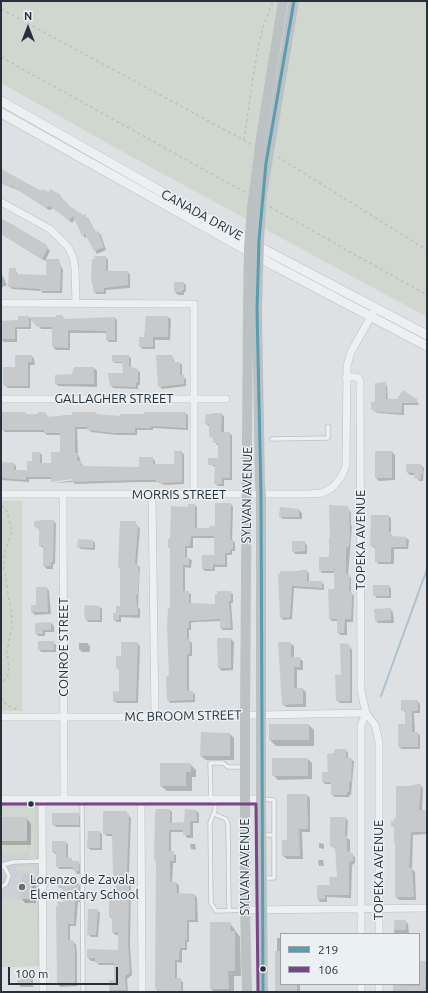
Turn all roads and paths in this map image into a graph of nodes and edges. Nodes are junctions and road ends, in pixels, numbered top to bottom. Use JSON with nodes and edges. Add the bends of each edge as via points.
{"nodes":[{"id":1,"x":273,"y":1,"type":"edge"},
{"id":2,"x":283,"y":1,"type":"edge"},
{"id":3,"x":294,"y":1,"type":"edge"},
{"id":4,"x":1,"y":9,"type":"edge"},
{"id":5,"x":1,"y":57,"type":"edge"},
{"id":6,"x":1,"y":101,"type":"edge"},
{"id":7,"x":1,"y":113,"type":"edge"},
{"id":8,"x":244,"y":140,"type":"junction"},
{"id":9,"x":257,"y":147,"type":"dead end"},
{"id":10,"x":277,"y":157,"type":"dead end"},
{"id":11,"x":246,"y":193,"type":"dead end"},
{"id":12,"x":1,"y":202,"type":"edge"},
{"id":13,"x":267,"y":205,"type":"dead end"},
{"id":14,"x":191,"y":209,"type":"junction"},
{"id":15,"x":185,"y":217,"type":"junction"},
{"id":16,"x":427,"y":250,"type":"edge"},
{"id":17,"x":427,"y":295,"type":"edge"},
{"id":18,"x":1,"y":303,"type":"edge"},
{"id":19,"x":76,"y":303,"type":"junction"},
{"id":20,"x":253,"y":307,"type":"junction"},
{"id":21,"x":376,"y":308,"type":"junction"},
{"id":22,"x":371,"y":317,"type":"junction"},
{"id":23,"x":427,"y":335,"type":"edge"},
{"id":24,"x":427,"y":346,"type":"edge"},
{"id":25,"x":346,"y":377,"type":"junction"},
{"id":26,"x":1,"y":399,"type":"edge"},
{"id":27,"x":194,"y":399,"type":"junction"},
{"id":28,"x":226,"y":399,"type":"dead end"},
{"id":29,"x":328,"y":426,"type":"dead end"},
{"id":30,"x":272,"y":439,"type":"dead end"},
{"id":31,"x":1,"y":494,"type":"edge"},
{"id":32,"x":63,"y":494,"type":"junction"},
{"id":33,"x":152,"y":495,"type":"junction"},
{"id":34,"x":194,"y":495,"type":"junction"},
{"id":35,"x":246,"y":495,"type":"junction"},
{"id":36,"x":261,"y":495,"type":"junction"},
{"id":37,"x":1,"y":506,"type":"edge"},
{"id":38,"x":2,"y":684,"type":"edge"},
{"id":39,"x":1,"y":687,"type":"edge"},
{"id":40,"x":1,"y":697,"type":"edge"},
{"id":41,"x":18,"y":710,"type":"dead end"},
{"id":42,"x":260,"y":714,"type":"junction"},
{"id":43,"x":366,"y":714,"type":"junction"},
{"id":44,"x":245,"y":715,"type":"junction"},
{"id":45,"x":1,"y":717,"type":"edge"},
{"id":46,"x":64,"y":717,"type":"junction"},
{"id":47,"x":155,"y":717,"type":"junction"},
{"id":48,"x":245,"y":767,"type":"junction"},
{"id":49,"x":1,"y":799,"type":"edge"},
{"id":50,"x":42,"y":799,"type":"junction"},
{"id":51,"x":64,"y":799,"type":"junction"},
{"id":52,"x":82,"y":799,"type":"junction"},
{"id":53,"x":213,"y":799,"type":"junction"},
{"id":54,"x":245,"y":799,"type":"junction"},
{"id":55,"x":261,"y":799,"type":"junction"},
{"id":56,"x":141,"y":800,"type":"junction"},
{"id":57,"x":214,"y":814,"type":"junction"},
{"id":58,"x":261,"y":835,"type":"junction"},
{"id":59,"x":274,"y":835,"type":"junction"},
{"id":60,"x":262,"y":858,"type":"junction"},
{"id":61,"x":274,"y":858,"type":"junction"},
{"id":62,"x":43,"y":861,"type":"junction"},
{"id":63,"x":1,"y":865,"type":"edge"},
{"id":64,"x":262,"y":878,"type":"junction"},
{"id":65,"x":1,"y":887,"type":"edge"},
{"id":66,"x":361,"y":908,"type":"junction"},
{"id":67,"x":379,"y":908,"type":"junction"},
{"id":68,"x":427,"y":908,"type":"edge"},
{"id":69,"x":263,"y":909,"type":"junction"},
{"id":70,"x":245,"y":910,"type":"junction"},
{"id":71,"x":229,"y":911,"type":"junction"},
{"id":72,"x":361,"y":933,"type":"edge"},
{"id":73,"x":379,"y":933,"type":"edge"},
{"id":74,"x":43,"y":992,"type":"edge"},
{"id":75,"x":84,"y":992,"type":"edge"},
{"id":76,"x":142,"y":992,"type":"edge"},
{"id":77,"x":247,"y":992,"type":"edge"},
{"id":78,"x":264,"y":992,"type":"edge"}],
"edges":[{"from":1,"to":8,"type":"path","via":[[262,30]]},
{"from":2,"to":20,"type":"main road","name":"SYLVAN AVENUE","bridge":true,"via":[[253,200],[249,248]]},
{"from":3,"to":20,"type":"main road","name":"SYLVAN AVENUE","bridge":true,"via":[[262,194]]},
{"from":4,"to":8,"type":"path"},
{"from":5,"to":11,"type":"path"},
{"from":6,"to":14,"type":"street","name":"CANADA DRIVE"},
{"from":7,"to":15,"type":"street","name":"CANADA DRIVE"},
{"from":8,"to":9,"type":"path"},
{"from":10,"to":16,"type":"path"},
{"from":12,"to":19,"type":"street","via":[[50,229],[68,247],[75,269]]},
{"from":13,"to":17,"type":"path"},
{"from":14,"to":15,"type":"street"},
{"from":14,"to":21,"type":"street","name":"CANADA DRIVE"},
{"from":15,"to":22,"type":"street","name":"CANADA DRIVE"},
{"from":18,"to":19,"type":"street"},
{"from":19,"to":27,"type":"street","via":[[194,304]]},
{"from":20,"to":35,"type":"main road","name":"SYLVAN AVENUE"},
{"from":20,"to":36,"type":"main road","name":"SYLVAN AVENUE"},
{"from":21,"to":22,"type":"street","name":"MORRIS STREET"},
{"from":21,"to":23,"type":"street","name":"CANADA DRIVE"},
{"from":22,"to":24,"type":"street","name":"CANADA DRIVE"},
{"from":22,"to":25,"type":"street","name":"MORRIS STREET","via":[[351,352]]},
{"from":25,"to":36,"type":"street","name":"MORRIS STREET","via":[[348,455],[341,478],[332,488],[322,493]]},
{"from":25,"to":43,"type":"street","name":"TOPEKA AVENUE","via":[[357,377],[360,380],[362,691]]},
{"from":26,"to":27,"type":"street","name":"GALLAGHER STREET"},
{"from":27,"to":28,"type":"street","name":"GALLAGHER STREET"},
{"from":27,"to":34,"type":"street"},
{"from":29,"to":30,"type":"lane","via":[[328,438]]},
{"from":31,"to":32,"type":"street","name":"MORRIS STREET"},
{"from":32,"to":33,"type":"street","name":"MORRIS STREET"},
{"from":32,"to":46,"type":"street","name":"CONROE STREET"},
{"from":33,"to":34,"type":"street","name":"MORRIS STREET"},
{"from":33,"to":47,"type":"street"},
{"from":34,"to":35,"type":"street","name":"MORRIS STREET"},
{"from":35,"to":36,"type":"street","name":"MORRIS STREET"},
{"from":35,"to":44,"type":"main road","name":"SYLVAN AVENUE"},
{"from":36,"to":42,"type":"main road","name":"SYLVAN AVENUE"},
{"from":37,"to":38,"type":"path","via":[[7,512],[12,532],[5,550],[4,568],[12,626],[7,651],[9,670]]},
{"from":38,"to":39,"type":"path"},
{"from":40,"to":41,"type":"path","via":[[12,709]]},
{"from":42,"to":43,"type":"street","name":"MC BROOM STREET"},
{"from":42,"to":44,"type":"street","name":"MC BROOM STREET"},
{"from":42,"to":55,"type":"main road","name":"SYLVAN AVENUE"},
{"from":43,"to":66,"type":"street","name":"TOPEKA AVENUE","via":[[361,726]]},
{"from":43,"to":67,"type":"street","name":"TOPEKA AVENUE","via":[[375,725],[379,742]]},
{"from":44,"to":47,"type":"street","name":"MC BROOM STREET"},
{"from":44,"to":48,"type":"main road","name":"SYLVAN AVENUE"},
{"from":45,"to":46,"type":"street","name":"MC BROOM STREET"},
{"from":46,"to":47,"type":"street","name":"MC BROOM STREET"},
{"from":46,"to":51,"type":"street","name":"CONROE STREET"},
{"from":48,"to":53,"type":"lane","via":[[210,763]]},
{"from":48,"to":54,"type":"main road","name":"SYLVAN AVENUE"},
{"from":49,"to":50,"type":"street"},
{"from":50,"to":51,"type":"street"},
{"from":50,"to":62,"type":"street"},
{"from":51,"to":52,"type":"street"},
{"from":52,"to":56,"type":"street"},
{"from":52,"to":75,"type":"lane"},
{"from":53,"to":54,"type":"street"},
{"from":53,"to":56,"type":"street"},
{"from":53,"to":57,"type":"lane"},
{"from":54,"to":55,"type":"street"},
{"from":54,"to":70,"type":"main road","name":"SYLVAN AVENUE"},
{"from":55,"to":58,"type":"main road","name":"SYLVAN AVENUE"},
{"from":55,"to":59,"type":"lane","via":[[274,800]]},
{"from":56,"to":76,"type":"street"},
{"from":57,"to":71,"type":"lane","via":[[226,819],[228,824]]},
{"from":57,"to":71,"type":"lane","via":[[210,823],[210,903],[216,911]]},
{"from":58,"to":59,"type":"lane"},
{"from":58,"to":60,"type":"main road","name":"SYLVAN AVENUE"},
{"from":59,"to":61,"type":"lane"},
{"from":60,"to":61,"type":"lane"},
{"from":60,"to":64,"type":"main road","name":"SYLVAN AVENUE"},
{"from":61,"to":64,"type":"lane","via":[[274,878]]},
{"from":62,"to":63,"type":"lane"},
{"from":62,"to":74,"type":"street"},
{"from":63,"to":65,"type":"lane","via":[[8,871],[9,876],[6,884]]},
{"from":64,"to":69,"type":"main road","name":"SYLVAN AVENUE"},
{"from":66,"to":67,"type":"street"},
{"from":66,"to":69,"type":"street"},
{"from":66,"to":72,"type":"street","name":"TOPEKA AVENUE"},
{"from":67,"to":68,"type":"street"},
{"from":67,"to":73,"type":"street","name":"TOPEKA AVENUE"},
{"from":69,"to":70,"type":"street"},
{"from":69,"to":78,"type":"main road","name":"SYLVAN AVENUE"},
{"from":70,"to":71,"type":"lane"},
{"from":70,"to":77,"type":"main road","name":"SYLVAN AVENUE"}]}
